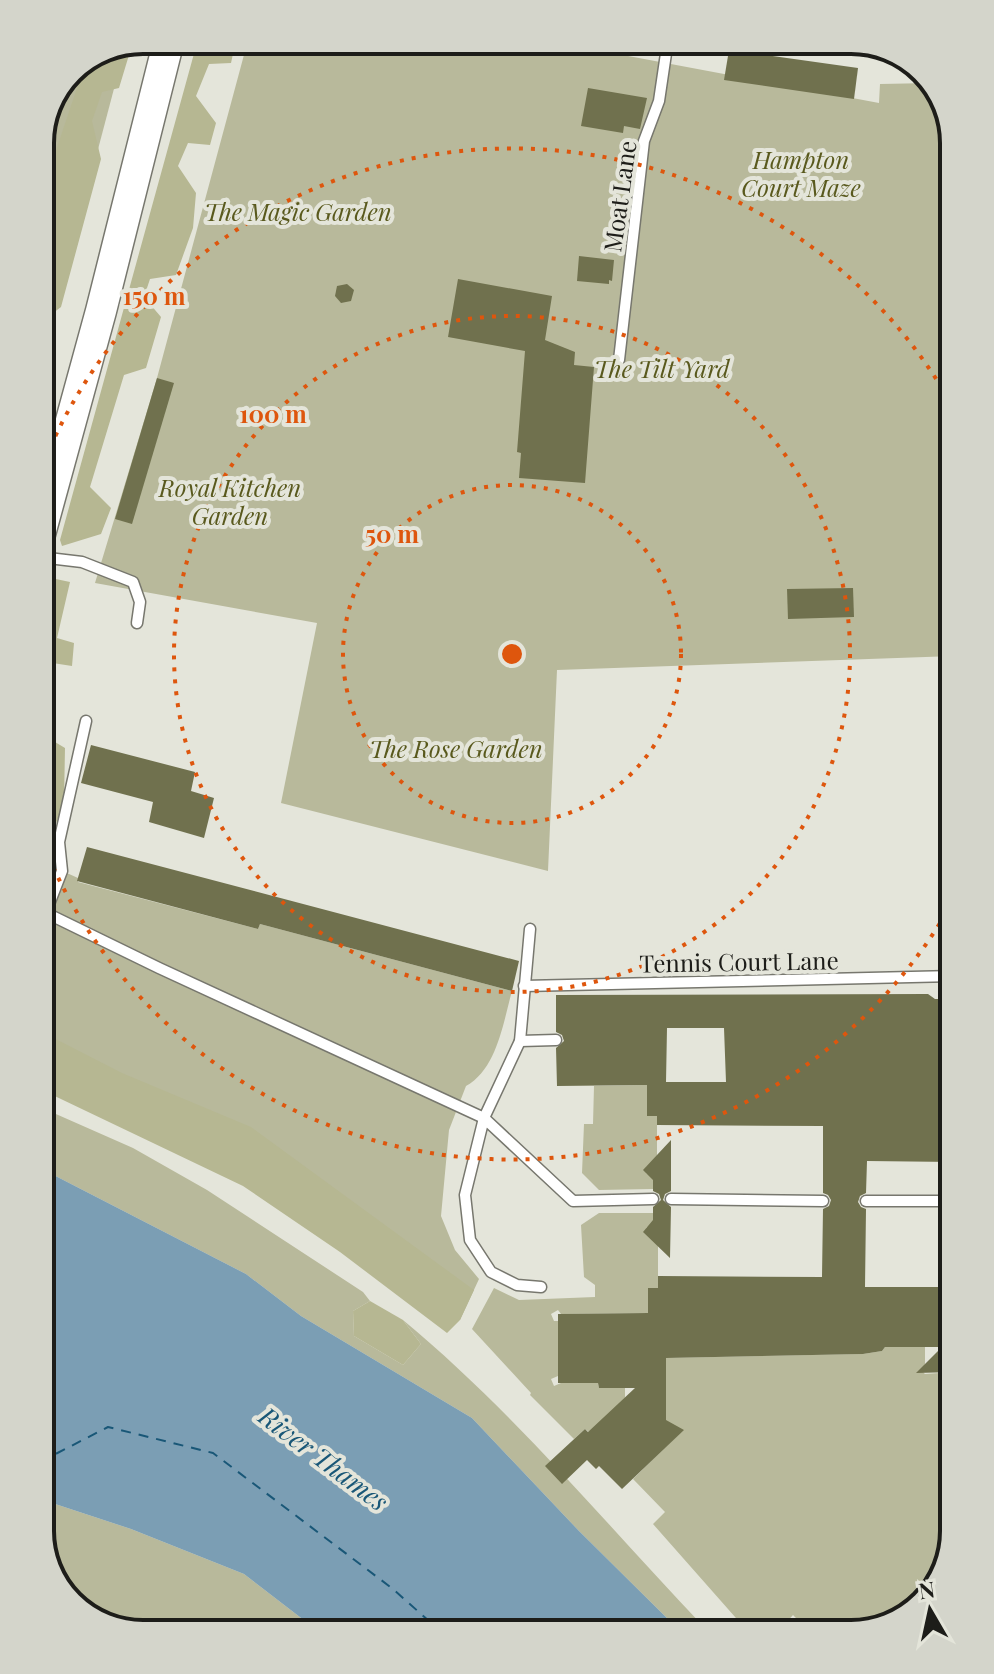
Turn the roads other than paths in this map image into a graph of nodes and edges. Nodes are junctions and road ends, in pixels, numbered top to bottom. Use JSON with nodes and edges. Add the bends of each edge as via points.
{"nodes":[{"id":1,"x":165,"y":54,"type":"edge"},
{"id":2,"x":666,"y":54,"type":"edge"},
{"id":3,"x":619,"y":360,"type":"dead end"},
{"id":4,"x":54,"y":483,"type":"edge"},
{"id":5,"x":54,"y":559,"type":"edge"},
{"id":6,"x":137,"y":623,"type":"dead end"},
{"id":7,"x":86,"y":721,"type":"dead end"},
{"id":8,"x":54,"y":888,"type":"edge"},
{"id":9,"x":54,"y":916,"type":"edge"},
{"id":10,"x":530,"y":929,"type":"dead end"},
{"id":11,"x":940,"y":976,"type":"edge"},
{"id":12,"x":524,"y":986,"type":"junction"},
{"id":13,"x":556,"y":1040,"type":"dead end"},
{"id":14,"x":520,"y":1041,"type":"junction"},
{"id":15,"x":484,"y":1118,"type":"junction"},
{"id":16,"x":653,"y":1199,"type":"dead end"},
{"id":17,"x":671,"y":1199,"type":"dead end"},
{"id":18,"x":823,"y":1201,"type":"dead end"},
{"id":19,"x":866,"y":1201,"type":"dead end"},
{"id":20,"x":940,"y":1201,"type":"edge"},
{"id":21,"x":541,"y":1287,"type":"dead end"}],
"edges":[{"from":1,"to":4,"type":"main road"},
{"from":2,"to":3,"type":"lane","name":"Moat Lane","via":[[659,101],[644,141]]},
{"from":5,"to":6,"type":"lane","via":[[82,562],[133,582],[140,602]]},
{"from":7,"to":8,"type":"lane","via":[[59,842],[62,871]]},
{"from":9,"to":15,"type":"lane"},
{"from":10,"to":12,"type":"lane"},
{"from":11,"to":12,"type":"lane","name":"Tennis Court Lane"},
{"from":12,"to":14,"type":"lane"},
{"from":13,"to":14,"type":"lane"},
{"from":14,"to":15,"type":"lane"},
{"from":15,"to":16,"type":"lane","via":[[573,1201]]},
{"from":15,"to":21,"type":"lane","via":[[465,1195],[470,1240],[491,1272],[517,1285]]},
{"from":17,"to":18,"type":"lane"},
{"from":19,"to":20,"type":"lane"}]}
